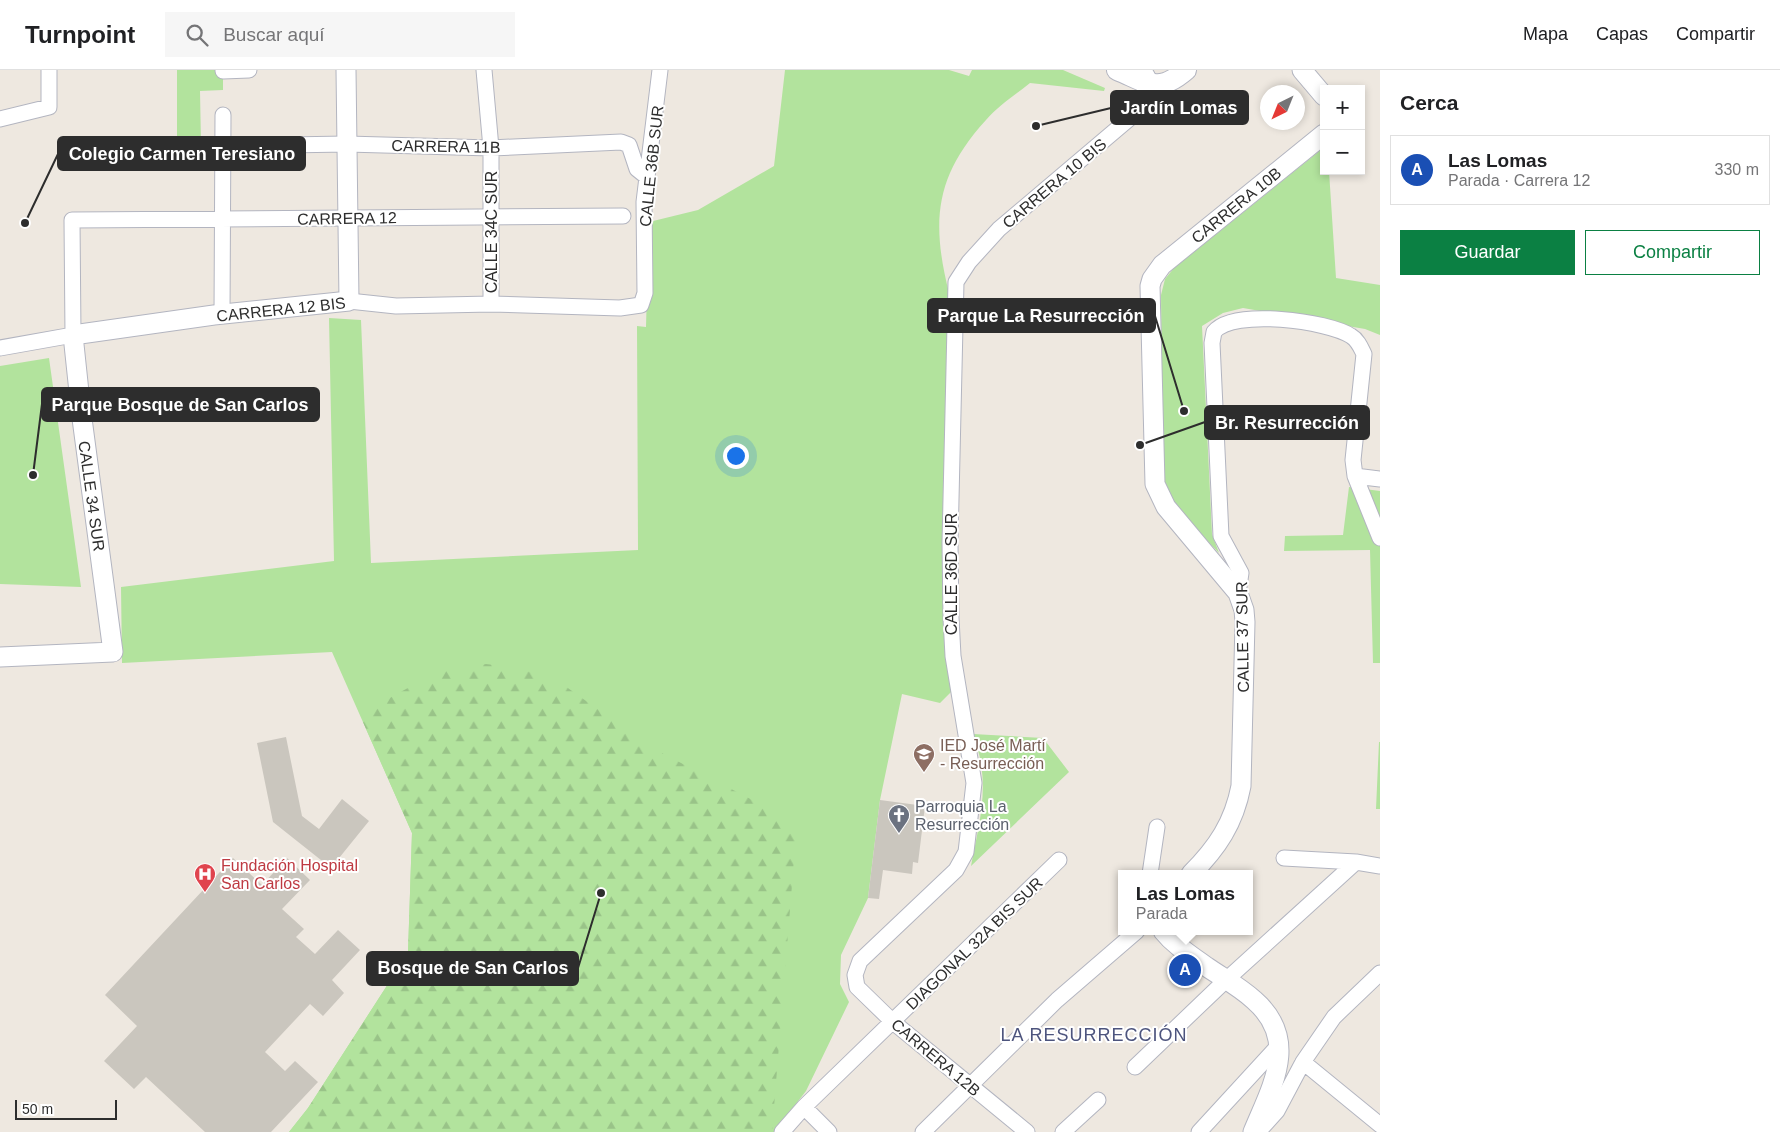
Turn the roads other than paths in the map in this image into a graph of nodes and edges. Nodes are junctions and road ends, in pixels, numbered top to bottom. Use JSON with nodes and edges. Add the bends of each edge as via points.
{"nodes":[{"id":1,"x":49,"y":70,"type":"edge"},
{"id":2,"x":249,"y":70,"type":"edge"},
{"id":3,"x":346,"y":70,"type":"edge"},
{"id":4,"x":484,"y":70,"type":"edge"},
{"id":5,"x":660,"y":70,"type":"edge"},
{"id":6,"x":1186,"y":70,"type":"edge"},
{"id":7,"x":1302,"y":70,"type":"edge"},
{"id":8,"x":223,"y":71,"type":"edge"},
{"id":9,"x":1141,"y":74,"type":"edge"},
{"id":10,"x":1320,"y":91,"type":"edge"},
{"id":11,"x":223,"y":115,"type":"dead end"},
{"id":12,"x":0,"y":119,"type":"edge"},
{"id":13,"x":1320,"y":137,"type":"edge"},
{"id":14,"x":347,"y":144,"type":"junction"},
{"id":15,"x":223,"y":146,"type":"junction"},
{"id":16,"x":491,"y":148,"type":"junction"},
{"id":17,"x":646,"y":177,"type":"junction"},
{"id":18,"x":490,"y":216,"type":"junction"},
{"id":19,"x":623,"y":216,"type":"dead end"},
{"id":20,"x":348,"y":218,"type":"junction"},
{"id":21,"x":72,"y":220,"type":"joint"},
{"id":22,"x":223,"y":220,"type":"junction"},
{"id":23,"x":956,"y":282,"type":"joint"},
{"id":24,"x":645,"y":293,"type":"joint"},
{"id":25,"x":349,"y":301,"type":"junction"},
{"id":26,"x":492,"y":304,"type":"junction"},
{"id":27,"x":222,"y":315,"type":"junction"},
{"id":28,"x":73,"y":336,"type":"junction"},
{"id":29,"x":0,"y":348,"type":"edge"},
{"id":30,"x":1355,"y":476,"type":"junction"},
{"id":31,"x":1380,"y":479,"type":"edge"},
{"id":32,"x":1380,"y":538,"type":"edge"},
{"id":33,"x":1238,"y":593,"type":"junction"},
{"id":34,"x":0,"y":657,"type":"edge"},
{"id":35,"x":1157,"y":827,"type":"dead end"},
{"id":36,"x":1284,"y":858,"type":"dead end"},
{"id":37,"x":1059,"y":860,"type":"dead end"},
{"id":38,"x":1356,"y":862,"type":"junction"},
{"id":39,"x":1380,"y":866,"type":"edge"},
{"id":40,"x":1151,"y":870,"type":"edge"},
{"id":41,"x":1195,"y":870,"type":"edge"},
{"id":42,"x":1132,"y":935,"type":"edge"},
{"id":43,"x":1166,"y":935,"type":"edge"},
{"id":44,"x":1380,"y":973,"type":"edge"},
{"id":45,"x":855,"y":974,"type":"joint"},
{"id":46,"x":1226,"y":980,"type":"junction"},
{"id":47,"x":893,"y":1022,"type":"junction"},
{"id":48,"x":1279,"y":1045,"type":"junction"},
{"id":49,"x":1303,"y":1062,"type":"junction"},
{"id":50,"x":1134,"y":1068,"type":"dead end"},
{"id":51,"x":971,"y":1086,"type":"junction"},
{"id":52,"x":1098,"y":1100,"type":"dead end"},
{"id":53,"x":804,"y":1107,"type":"junction"},
{"id":54,"x":1375,"y":1123,"type":"edge"},
{"id":55,"x":782,"y":1132,"type":"edge"},
{"id":56,"x":829,"y":1132,"type":"edge"},
{"id":57,"x":922,"y":1132,"type":"edge"},
{"id":58,"x":1027,"y":1132,"type":"edge"},
{"id":59,"x":1063,"y":1132,"type":"edge"},
{"id":60,"x":1199,"y":1132,"type":"edge"},
{"id":61,"x":1253,"y":1132,"type":"edge"},
{"id":62,"x":1258,"y":1132,"type":"edge"}],
"edges":[{"from":1,"to":12,"type":"street","via":[[49,107]]},
{"from":2,"to":8,"type":"street"},
{"from":3,"to":14,"type":"street"},
{"from":4,"to":16,"type":"street","name":"CALLE 34C SUR"},
{"from":5,"to":17,"type":"street","name":"CALLE 36B SUR"},
{"from":6,"to":9,"type":"main road","via":[[1170,82]]},
{"from":7,"to":10,"type":"street"},
{"from":9,"to":23,"type":"street","name":"CARRERA 10 BIS","via":[[1150,95],[1142,107],[999,229],[969,262]]},
{"from":11,"to":15,"type":"street"},
{"from":13,"to":33,"type":"street","name":"CARRERA 10B","via":[[1162,265],[1152,279],[1154,475],[1158,494],[1166,508]]},
{"from":14,"to":15,"type":"street","name":"CARRERA 11B"},
{"from":14,"to":16,"type":"street","name":"CARRERA 11B"},
{"from":14,"to":20,"type":"street"},
{"from":15,"to":22,"type":"street"},
{"from":16,"to":17,"type":"street","name":"CARRERA 11B","via":[[626,143],[630,145],[637,169]]},
{"from":16,"to":18,"type":"street","name":"CALLE 34C SUR"},
{"from":17,"to":24,"type":"street","name":"CALLE 36B SUR","via":[[643,216]]},
{"from":18,"to":19,"type":"street","name":"CARRERA 12"},
{"from":18,"to":20,"type":"street","name":"CARRERA 12"},
{"from":18,"to":26,"type":"street","name":"CALLE 34C SUR"},
{"from":20,"to":22,"type":"street","name":"CARRERA 12"},
{"from":20,"to":25,"type":"street"},
{"from":21,"to":22,"type":"street","name":"CARRERA 12"},
{"from":21,"to":28,"type":"street","name":"CALLE 34 SUR"},
{"from":22,"to":27,"type":"street"},
{"from":23,"to":45,"type":"street","name":"CALLE 36D SUR","via":[[950,618],[953,656],[974,783],[966,852],[963,862],[860,961]]},
{"from":24,"to":26,"type":"street","name":"CARRERA 12 BIS","via":[[641,305],[620,308]]},
{"from":25,"to":26,"type":"street","name":"CARRERA 12 BIS","via":[[396,306]]},
{"from":25,"to":27,"type":"street","name":"CARRERA 12 BIS"},
{"from":27,"to":28,"type":"street","name":"CARRERA 12 BIS"},
{"from":28,"to":29,"type":"street","name":"CARRERA 12 BIS"},
{"from":28,"to":34,"type":"street","name":"CALLE 34 SUR","via":[[113,652]]},
{"from":30,"to":31,"type":"street"},
{"from":30,"to":32,"type":"street"},
{"from":30,"to":33,"type":"street","name":"CALLE 37 SUR","via":[[1353,451],[1364,354],[1352,336],[1326,326],[1264,318],[1248,318],[1218,326],[1212,337],[1221,536],[1241,573]]},
{"from":33,"to":41,"type":"street","name":"CALLE 37 SUR","via":[[1245,622],[1241,786],[1234,812],[1218,845]]},
{"from":35,"to":40,"type":"street"},
{"from":36,"to":38,"type":"street"},
{"from":37,"to":47,"type":"street","name":"DIAGONAL 32A BIS SUR"},
{"from":38,"to":39,"type":"street"},
{"from":38,"to":46,"type":"street"},
{"from":42,"to":51,"type":"street","via":[[1056,1000]]},
{"from":43,"to":46,"type":"street","via":[[1175,945]]},
{"from":44,"to":49,"type":"street","via":[[1334,1017]]},
{"from":45,"to":47,"type":"street","name":"CARRERA 12B","via":[[857,987]]},
{"from":46,"to":48,"type":"street","via":[[1262,1007],[1277,1031]]},
{"from":46,"to":50,"type":"street"},
{"from":47,"to":51,"type":"street","name":"CARRERA 12B"},
{"from":47,"to":53,"type":"street","name":"DIAGONAL 32A BIS SUR"},
{"from":48,"to":60,"type":"street"},
{"from":48,"to":61,"type":"street","via":[[1274,1083]]},
{"from":49,"to":54,"type":"street"},
{"from":49,"to":62,"type":"street","via":[[1282,1103]]},
{"from":51,"to":57,"type":"street"},
{"from":51,"to":58,"type":"street","name":"CARRERA 12B"},
{"from":52,"to":59,"type":"street"},
{"from":53,"to":55,"type":"street","name":"DIAGONAL 32A BIS SUR"},
{"from":53,"to":56,"type":"street"}]}
